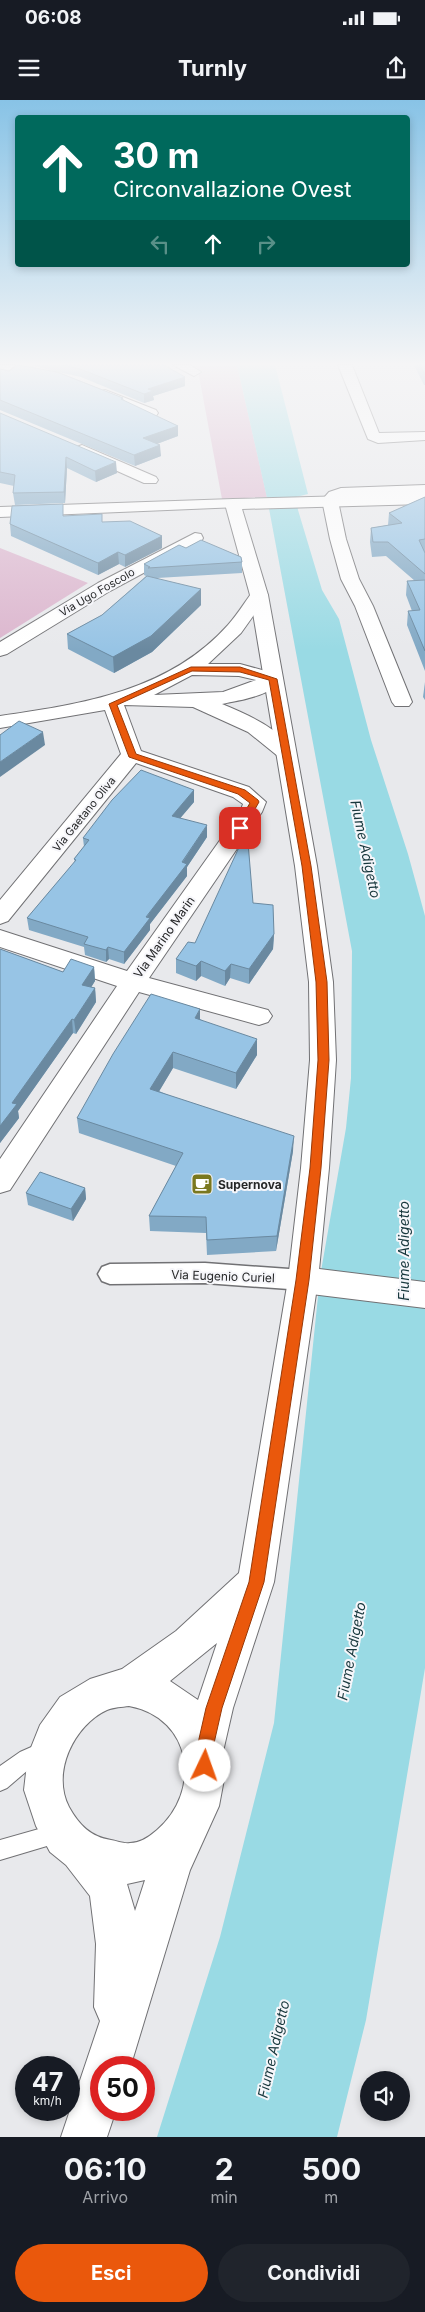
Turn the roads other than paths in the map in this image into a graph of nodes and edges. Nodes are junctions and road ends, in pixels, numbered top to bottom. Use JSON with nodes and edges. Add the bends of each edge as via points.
{"nodes":[{"id":1,"x":104,"y":460,"type":"edge"},
{"id":2,"x":150,"y":480,"type":"dead end"},
{"id":3,"x":425,"y":490,"type":"edge"},
{"id":4,"x":425,"y":499,"type":"edge"},
{"id":5,"x":324,"y":501,"type":"junction"},
{"id":6,"x":241,"y":503,"type":"junction"},
{"id":7,"x":0,"y":512,"type":"edge"},
{"id":8,"x":195,"y":538,"type":"dead end"},
{"id":9,"x":259,"y":595,"type":"junction"},
{"id":10,"x":0,"y":650,"type":"edge"},
{"id":11,"x":191,"y":669,"type":"junction"},
{"id":12,"x":273,"y":679,"type":"junction"},
{"id":13,"x":119,"y":702,"type":"junction"},
{"id":14,"x":199,"y":702,"type":"junction"},
{"id":15,"x":402,"y":702,"type":"dead end"},
{"id":16,"x":0,"y":722,"type":"edge"},
{"id":17,"x":286,"y":753,"type":"junction"},
{"id":18,"x":132,"y":756,"type":"junction"},
{"id":19,"x":0,"y":916,"type":"edge"},
{"id":20,"x":0,"y":938,"type":"edge"},
{"id":21,"x":133,"y":982,"type":"junction"},
{"id":22,"x":259,"y":1016,"type":"dead end"},
{"id":23,"x":0,"y":1182,"type":"edge"},
{"id":24,"x":110,"y":1274,"type":"dead end"},
{"id":25,"x":310,"y":1281,"type":"junction"},
{"id":26,"x":425,"y":1295,"type":"edge"},
{"id":27,"x":256,"y":1582,"type":"junction"},
{"id":28,"x":129,"y":1687,"type":"junction"},
{"id":29,"x":48,"y":1750,"type":"junction"},
{"id":30,"x":204,"y":1752,"type":"junction"},
{"id":31,"x":0,"y":1781,"type":"edge"},
{"id":32,"x":184,"y":1835,"type":"junction"},
{"id":33,"x":71,"y":1842,"type":"junction"},
{"id":34,"x":0,"y":1850,"type":"edge"},
{"id":35,"x":108,"y":2056,"type":"edge"},
{"id":36,"x":111,"y":2056,"type":"edge"},
{"id":37,"x":90,"y":2119,"type":"edge"},
{"id":38,"x":84,"y":2137,"type":"edge"}],
"edges":[{"from":1,"to":2,"type":"street"},
{"from":3,"to":5,"type":"street","via":[[341,494]]},
{"from":4,"to":5,"type":"street"},
{"from":5,"to":6,"type":"street"},
{"from":5,"to":15,"type":"street","via":[[350,579]]},
{"from":6,"to":7,"type":"street"},
{"from":6,"to":9,"type":"street"},
{"from":8,"to":10,"type":"street","name":"Via Ugo Foscolo","via":[[104,587]]},
{"from":9,"to":11,"type":"street","via":[[232,634]]},
{"from":9,"to":12,"type":"street"},
{"from":11,"to":12,"type":"street","via":[[240,670]]},
{"from":11,"to":13,"type":"street"},
{"from":12,"to":14,"type":"street","via":[[250,690]]},
{"from":12,"to":17,"type":"street"},
{"from":13,"to":14,"type":"street"},
{"from":13,"to":16,"type":"street","via":[[69,713]]},
{"from":13,"to":18,"type":"street"},
{"from":14,"to":17,"type":"street","via":[[246,720]]},
{"from":17,"to":25,"type":"street","via":[[306,866],[321,982],[323,1060]]},
{"from":18,"to":19,"type":"street","name":"Via Gaetano Oliva"},
{"from":18,"to":21,"type":"street","name":"Via Marino Marin","via":[[241,792],[255,802]]},
{"from":20,"to":21,"type":"street"},
{"from":21,"to":22,"type":"street"},
{"from":21,"to":23,"type":"street","name":"Via Marino Marin"},
{"from":24,"to":25,"type":"street","name":"Via Eugenio Curiel","via":[[223,1274]]},
{"from":25,"to":26,"type":"street","name":"Via Eugenio Curiel"},
{"from":25,"to":27,"type":"street"},
{"from":27,"to":28,"type":"street","via":[[189,1644]]},
{"from":27,"to":30,"type":"street","via":[[214,1708]]},
{"from":28,"to":29,"type":"street","via":[[104,1691],[80,1704],[61,1724]]},
{"from":28,"to":30,"type":"street","via":[[155,1692],[177,1706],[194,1726]]},
{"from":29,"to":31,"type":"lane","via":[[30,1756]]},
{"from":29,"to":33,"type":"street","via":[[44,1778],[48,1807]]},
{"from":30,"to":32,"type":"street","via":[[206,1781],[199,1810]]},
{"from":32,"to":33,"type":"street","via":[[161,1854],[134,1864],[107,1862]]},
{"from":32,"to":36,"type":"street","via":[[169,1870]]},
{"from":33,"to":34,"type":"lane"},
{"from":33,"to":35,"type":"street","via":[[106,1882],[115,1919],[118,1971]]},
{"from":37,"to":38,"type":"street"}]}
